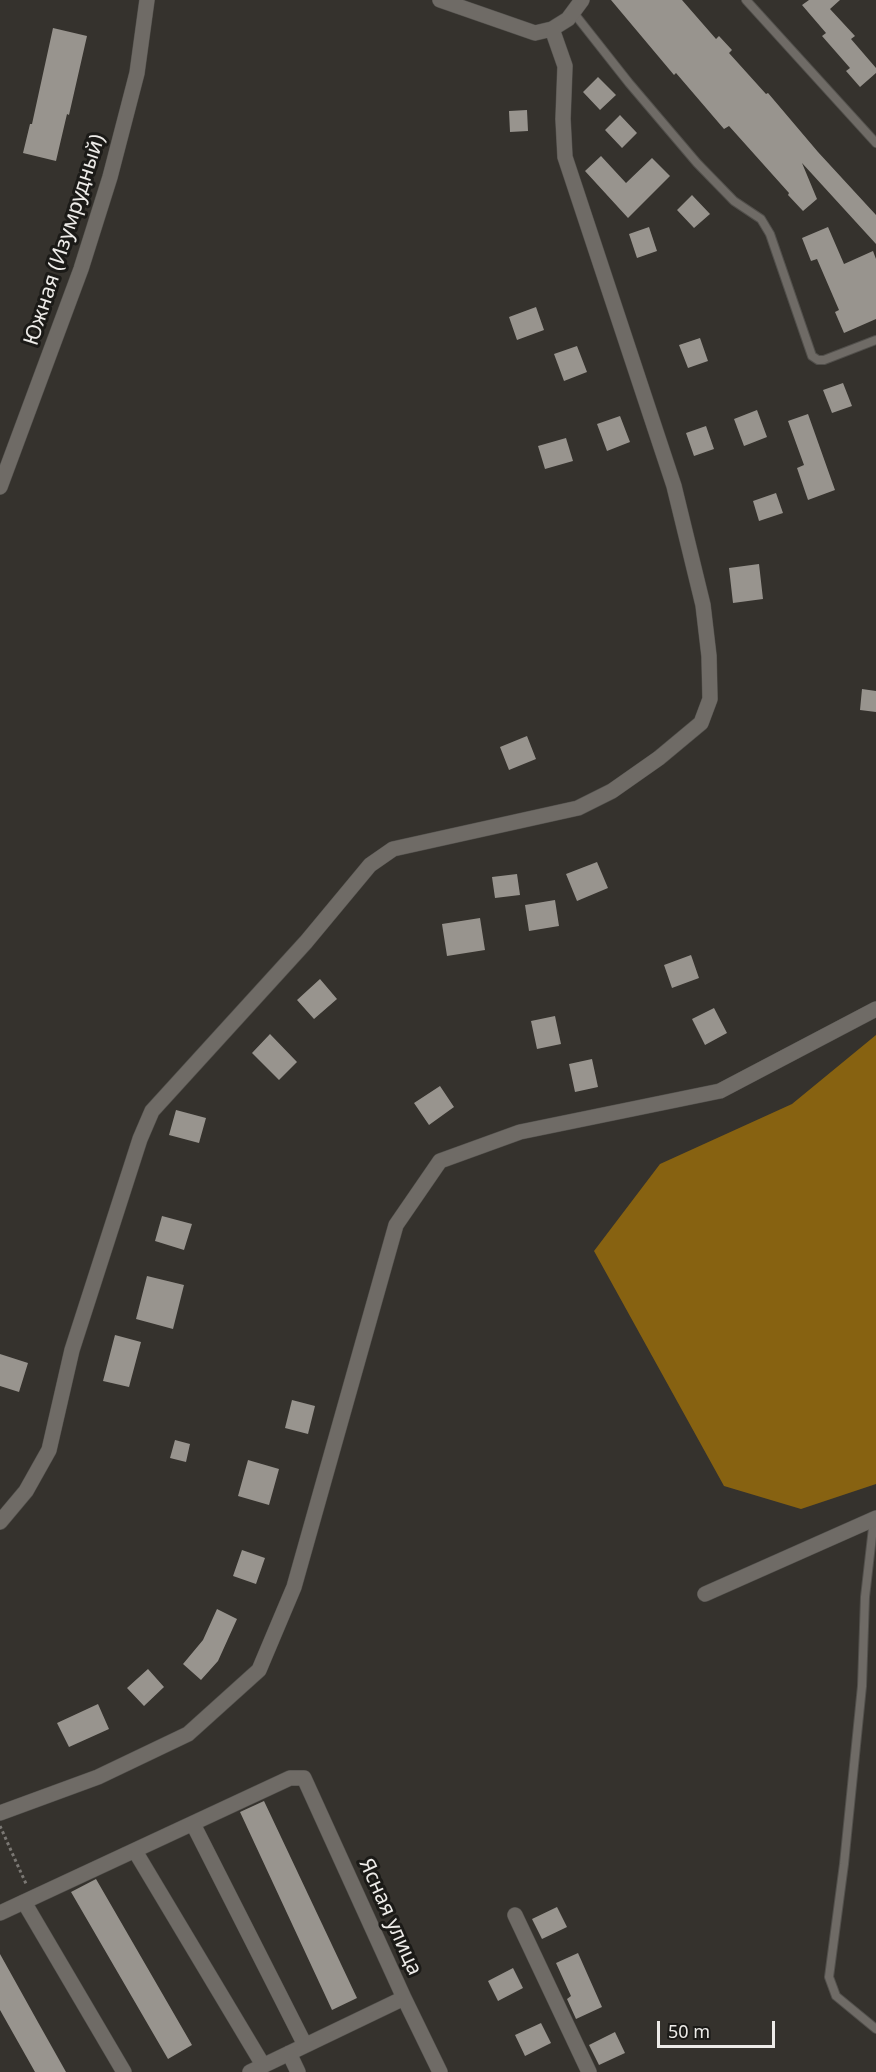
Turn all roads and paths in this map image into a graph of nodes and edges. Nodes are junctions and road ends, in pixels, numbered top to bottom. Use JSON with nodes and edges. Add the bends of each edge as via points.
{"nodes":[{"id":1,"x":147,"y":0,"type":"edge"},
{"id":2,"x":441,"y":0,"type":"edge"},
{"id":3,"x":746,"y":0,"type":"edge"},
{"id":4,"x":577,"y":6,"type":"edge"},
{"id":5,"x":552,"y":29,"type":"junction"},
{"id":6,"x":876,"y":143,"type":"edge"},
{"id":7,"x":876,"y":340,"type":"edge"},
{"id":8,"x":0,"y":487,"type":"edge"},
{"id":9,"x":876,"y":1009,"type":"edge"},
{"id":10,"x":875,"y":1519,"type":"edge"},
{"id":11,"x":0,"y":1522,"type":"edge"},
{"id":12,"x":705,"y":1594,"type":"dead end"},
{"id":13,"x":0,"y":1813,"type":"edge"},
{"id":14,"x":193,"y":1824,"type":"junction"},
{"id":15,"x":0,"y":1826,"type":"edge"},
{"id":16,"x":135,"y":1851,"type":"junction"},
{"id":17,"x":28,"y":1900,"type":"junction"},
{"id":18,"x":0,"y":1913,"type":"edge"},
{"id":19,"x":515,"y":1915,"type":"dead end"},
{"id":20,"x":404,"y":1998,"type":"junction"},
{"id":21,"x":876,"y":2029,"type":"edge"},
{"id":22,"x":305,"y":2045,"type":"junction"},
{"id":23,"x":289,"y":2053,"type":"junction"},
{"id":24,"x":256,"y":2069,"type":"edge"},
{"id":25,"x":124,"y":2072,"type":"edge"},
{"id":26,"x":298,"y":2072,"type":"edge"},
{"id":27,"x":440,"y":2072,"type":"edge"},
{"id":28,"x":589,"y":2072,"type":"edge"}],
"edges":[{"from":1,"to":8,"type":"street","name":"Южная (Изумрудный)","via":[[137,73],[110,177],[81,269]]},
{"from":2,"to":5,"type":"street","via":[[535,33]]},
{"from":3,"to":6,"type":"lane"},
{"from":4,"to":5,"type":"street","via":[[568,19]]},
{"from":4,"to":7,"type":"lane","via":[[628,83],[697,163],[734,201],[761,219],[770,234],[812,356],[824,360]]},
{"from":5,"to":11,"type":"street","via":[[565,66],[565,157],[674,486],[703,605],[710,699],[701,723],[659,758],[612,791],[578,808],[393,849],[370,865],[306,942],[152,1111],[72,1350],[49,1450],[26,1491]]},
{"from":9,"to":13,"type":"street","via":[[720,1091],[520,1132],[440,1161],[396,1226],[294,1587],[259,1670],[188,1734],[98,1777]]},
{"from":10,"to":12,"type":"street"},
{"from":10,"to":21,"type":"lane","via":[[864,1597],[859,1722],[829,1977],[836,1996]]},
{"from":14,"to":16,"type":"street"},
{"from":14,"to":20,"type":"street","name":"Ясная улица","via":[[291,1778],[304,1778]]},
{"from":14,"to":22,"type":"street"},
{"from":15,"to":17,"type":"path"},
{"from":16,"to":17,"type":"street"},
{"from":16,"to":24,"type":"street"},
{"from":17,"to":18,"type":"street"},
{"from":17,"to":25,"type":"street"},
{"from":19,"to":28,"type":"street"},
{"from":20,"to":22,"type":"street"},
{"from":20,"to":27,"type":"street","name":"Ясная улица"},
{"from":22,"to":23,"type":"street"},
{"from":23,"to":24,"type":"street"},
{"from":23,"to":26,"type":"street"}]}
